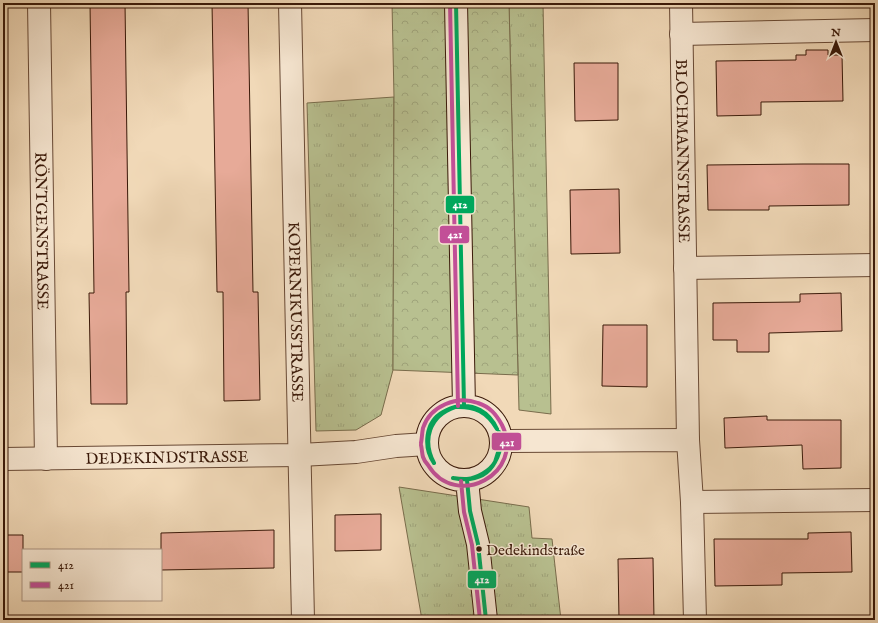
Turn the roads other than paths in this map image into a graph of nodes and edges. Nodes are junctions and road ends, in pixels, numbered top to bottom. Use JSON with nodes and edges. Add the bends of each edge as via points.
{"nodes":[{"id":1,"x":39,"y":3,"type":"edge"},
{"id":2,"x":290,"y":3,"type":"edge"},
{"id":3,"x":456,"y":3,"type":"edge"},
{"id":4,"x":681,"y":3,"type":"edge"},
{"id":5,"x":875,"y":30,"type":"edge"},
{"id":6,"x":681,"y":34,"type":"junction"},
{"id":7,"x":875,"y":265,"type":"edge"},
{"id":8,"x":685,"y":268,"type":"junction"},
{"id":9,"x":464,"y":406,"type":"junction"},
{"id":10,"x":688,"y":440,"type":"junction"},
{"id":11,"x":501,"y":441,"type":"junction"},
{"id":12,"x":427,"y":444,"type":"junction"},
{"id":13,"x":300,"y":455,"type":"junction"},
{"id":14,"x":3,"y":459,"type":"edge"},
{"id":15,"x":46,"y":459,"type":"junction"},
{"id":16,"x":467,"y":480,"type":"junction"},
{"id":17,"x":875,"y":500,"type":"edge"},
{"id":18,"x":692,"y":502,"type":"junction"},
{"id":19,"x":303,"y":620,"type":"edge"},
{"id":20,"x":486,"y":620,"type":"edge"},
{"id":21,"x":695,"y":620,"type":"edge"}],
"edges":[{"from":1,"to":15,"type":"street","name":"RÖNTGENSTRASSE"},
{"from":2,"to":13,"type":"street","name":"KOPERNIKUSSTRASSE"},
{"from":3,"to":9,"type":"street"},
{"from":4,"to":6,"type":"street","name":"BLOCHMANNSTRASSE"},
{"from":5,"to":6,"type":"street"},
{"from":6,"to":8,"type":"street","name":"BLOCHMANNSTRASSE"},
{"from":7,"to":8,"type":"street"},
{"from":8,"to":10,"type":"street","name":"BLOCHMANNSTRASSE"},
{"from":9,"to":11,"type":"street","via":[[478,409],[489,416],[498,427]]},
{"from":9,"to":12,"type":"street","via":[[450,409],[437,417],[429,429]]},
{"from":10,"to":11,"type":"street"},
{"from":10,"to":18,"type":"street","name":"BLOCHMANNSTRASSE"},
{"from":11,"to":16,"type":"street","via":[[499,455],[492,467],[481,476]]},
{"from":12,"to":13,"type":"street","name":"DEDEKINDSTRASSE"},
{"from":12,"to":16,"type":"street","via":[[429,456],[435,466],[455,479]]},
{"from":13,"to":15,"type":"street","name":"DEDEKINDSTRASSE"},
{"from":13,"to":19,"type":"street","name":"KOPERNIKUSSTRASSE"},
{"from":14,"to":15,"type":"street","name":"DEDEKINDSTRASSE"},
{"from":16,"to":20,"type":"street","via":[[470,510],[478,544]]},
{"from":17,"to":18,"type":"street"},
{"from":18,"to":21,"type":"street","name":"BLOCHMANNSTRASSE"}]}
